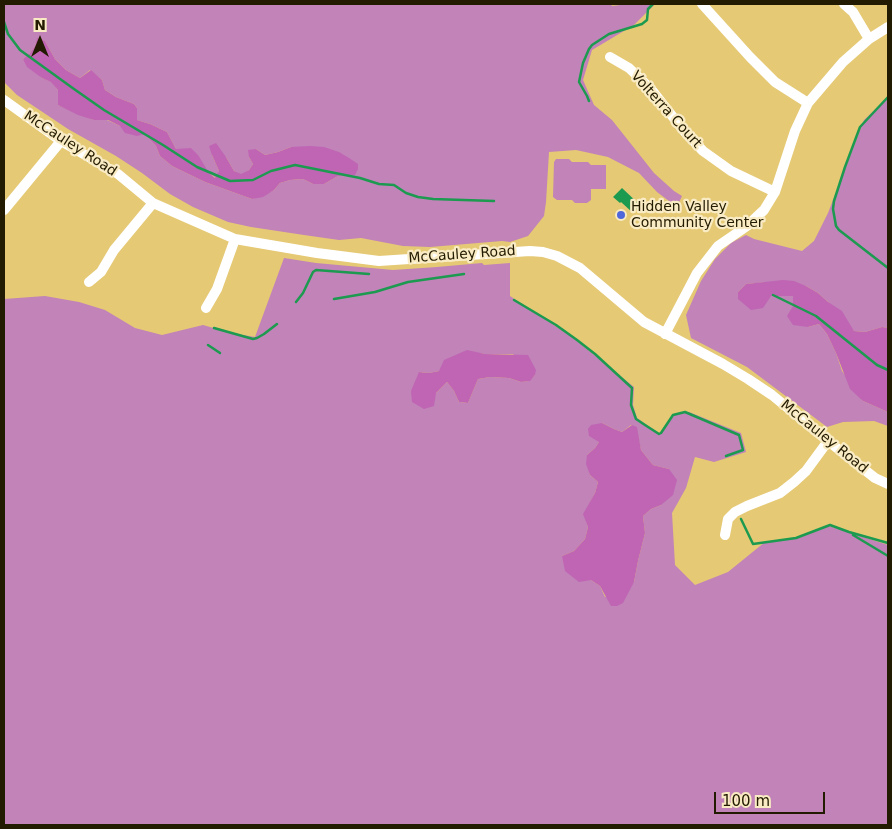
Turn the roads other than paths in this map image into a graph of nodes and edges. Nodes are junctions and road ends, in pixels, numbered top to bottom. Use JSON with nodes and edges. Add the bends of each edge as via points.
{"nodes":[{"id":1,"x":702,"y":4,"type":"edge"},
{"id":2,"x":844,"y":4,"type":"edge"},
{"id":3,"x":888,"y":26,"type":"edge"},
{"id":4,"x":869,"y":39,"type":"junction"},
{"id":5,"x":610,"y":56,"type":"dead end"},
{"id":6,"x":4,"y":100,"type":"edge"},
{"id":7,"x":808,"y":103,"type":"junction"},
{"id":8,"x":61,"y":140,"type":"junction"},
{"id":9,"x":775,"y":192,"type":"junction"},
{"id":10,"x":153,"y":203,"type":"junction"},
{"id":11,"x":4,"y":210,"type":"edge"},
{"id":12,"x":235,"y":239,"type":"junction"},
{"id":13,"x":89,"y":282,"type":"dead end"},
{"id":14,"x":206,"y":308,"type":"dead end"},
{"id":15,"x":665,"y":334,"type":"junction"},
{"id":16,"x":828,"y":441,"type":"junction"},
{"id":17,"x":888,"y":484,"type":"edge"},
{"id":18,"x":725,"y":535,"type":"dead end"}],
"edges":[{"from":1,"to":7,"type":"street","via":[[775,82]]},
{"from":2,"to":4,"type":"street","via":[[853,12]]},
{"from":3,"to":4,"type":"street"},
{"from":4,"to":7,"type":"street","via":[[843,62]]},
{"from":5,"to":9,"type":"street","name":"Volterra Court","via":[[652,89],[703,152],[731,171]]},
{"from":6,"to":8,"type":"street","name":"McCauley Road"},
{"from":7,"to":9,"type":"street"},
{"from":8,"to":10,"type":"street","name":"McCauley Road","via":[[118,174]]},
{"from":8,"to":11,"type":"street"},
{"from":9,"to":15,"type":"street","via":[[764,210],[718,246],[698,273]]},
{"from":10,"to":12,"type":"street","name":"McCauley Road"},
{"from":10,"to":13,"type":"street","via":[[114,250],[101,272]]},
{"from":12,"to":14,"type":"street","via":[[217,289]]},
{"from":12,"to":15,"type":"street","name":"McCauley Road","via":[[379,261],[530,250],[543,252],[580,268],[644,322]]},
{"from":15,"to":16,"type":"street","name":"McCauley Road","via":[[748,379]]},
{"from":16,"to":17,"type":"street","name":"McCauley Road","via":[[875,478]]},
{"from":16,"to":18,"type":"street","via":[[806,471],[780,493],[735,512],[728,519]]}]}
